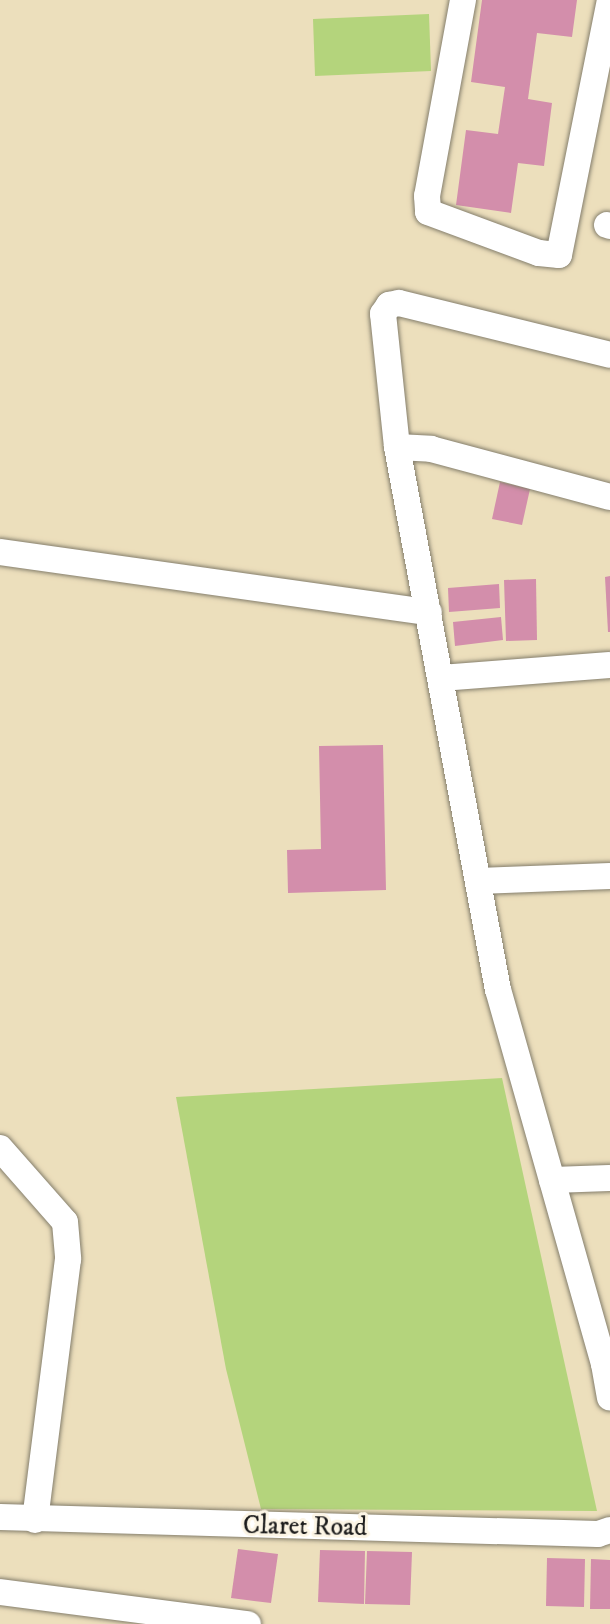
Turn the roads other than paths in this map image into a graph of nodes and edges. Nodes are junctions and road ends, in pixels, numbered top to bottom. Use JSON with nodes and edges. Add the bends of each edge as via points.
{"nodes":[{"id":1,"x":463,"y":0,"type":"edge"},
{"id":2,"x":610,"y":0,"type":"edge"},
{"id":3,"x":610,"y":355,"type":"edge"},
{"id":4,"x":397,"y":447,"type":"junction"},
{"id":5,"x":610,"y":497,"type":"edge"},
{"id":6,"x":0,"y":552,"type":"edge"},
{"id":7,"x":429,"y":612,"type":"junction"},
{"id":8,"x":610,"y":665,"type":"edge"},
{"id":9,"x":441,"y":678,"type":"junction"},
{"id":10,"x":610,"y":876,"type":"edge"},
{"id":11,"x":478,"y":881,"type":"junction"},
{"id":12,"x":0,"y":1148,"type":"edge"},
{"id":13,"x":610,"y":1178,"type":"edge"},
{"id":14,"x":552,"y":1180,"type":"junction"},
{"id":15,"x":607,"y":1362,"type":"edge"},
{"id":16,"x":610,"y":1397,"type":"edge"},
{"id":17,"x":0,"y":1517,"type":"edge"},
{"id":18,"x":35,"y":1520,"type":"junction"},
{"id":19,"x":610,"y":1530,"type":"edge"},
{"id":20,"x":0,"y":1592,"type":"edge"},
{"id":21,"x":248,"y":1624,"type":"edge"}],
"edges":[{"from":1,"to":2,"type":"street","via":[[427,196],[428,212],[539,254],[559,255]]},
{"from":3,"to":4,"type":"street","via":[[399,303],[389,306],[383,314]]},
{"from":4,"to":5,"type":"street","via":[[431,449]]},
{"from":4,"to":7,"type":"street"},
{"from":6,"to":7,"type":"street"},
{"from":7,"to":9,"type":"street"},
{"from":8,"to":9,"type":"street"},
{"from":9,"to":11,"type":"street"},
{"from":10,"to":11,"type":"street"},
{"from":11,"to":14,"type":"street","via":[[498,990]]},
{"from":12,"to":18,"type":"street","via":[[65,1222],[68,1259]]},
{"from":13,"to":14,"type":"street"},
{"from":14,"to":15,"type":"street"},
{"from":15,"to":16,"type":"street"},
{"from":17,"to":18,"type":"street","name":"Claret Road"},
{"from":18,"to":19,"type":"street","name":"Claret Road","via":[[584,1534]]},
{"from":20,"to":21,"type":"street"}]}
